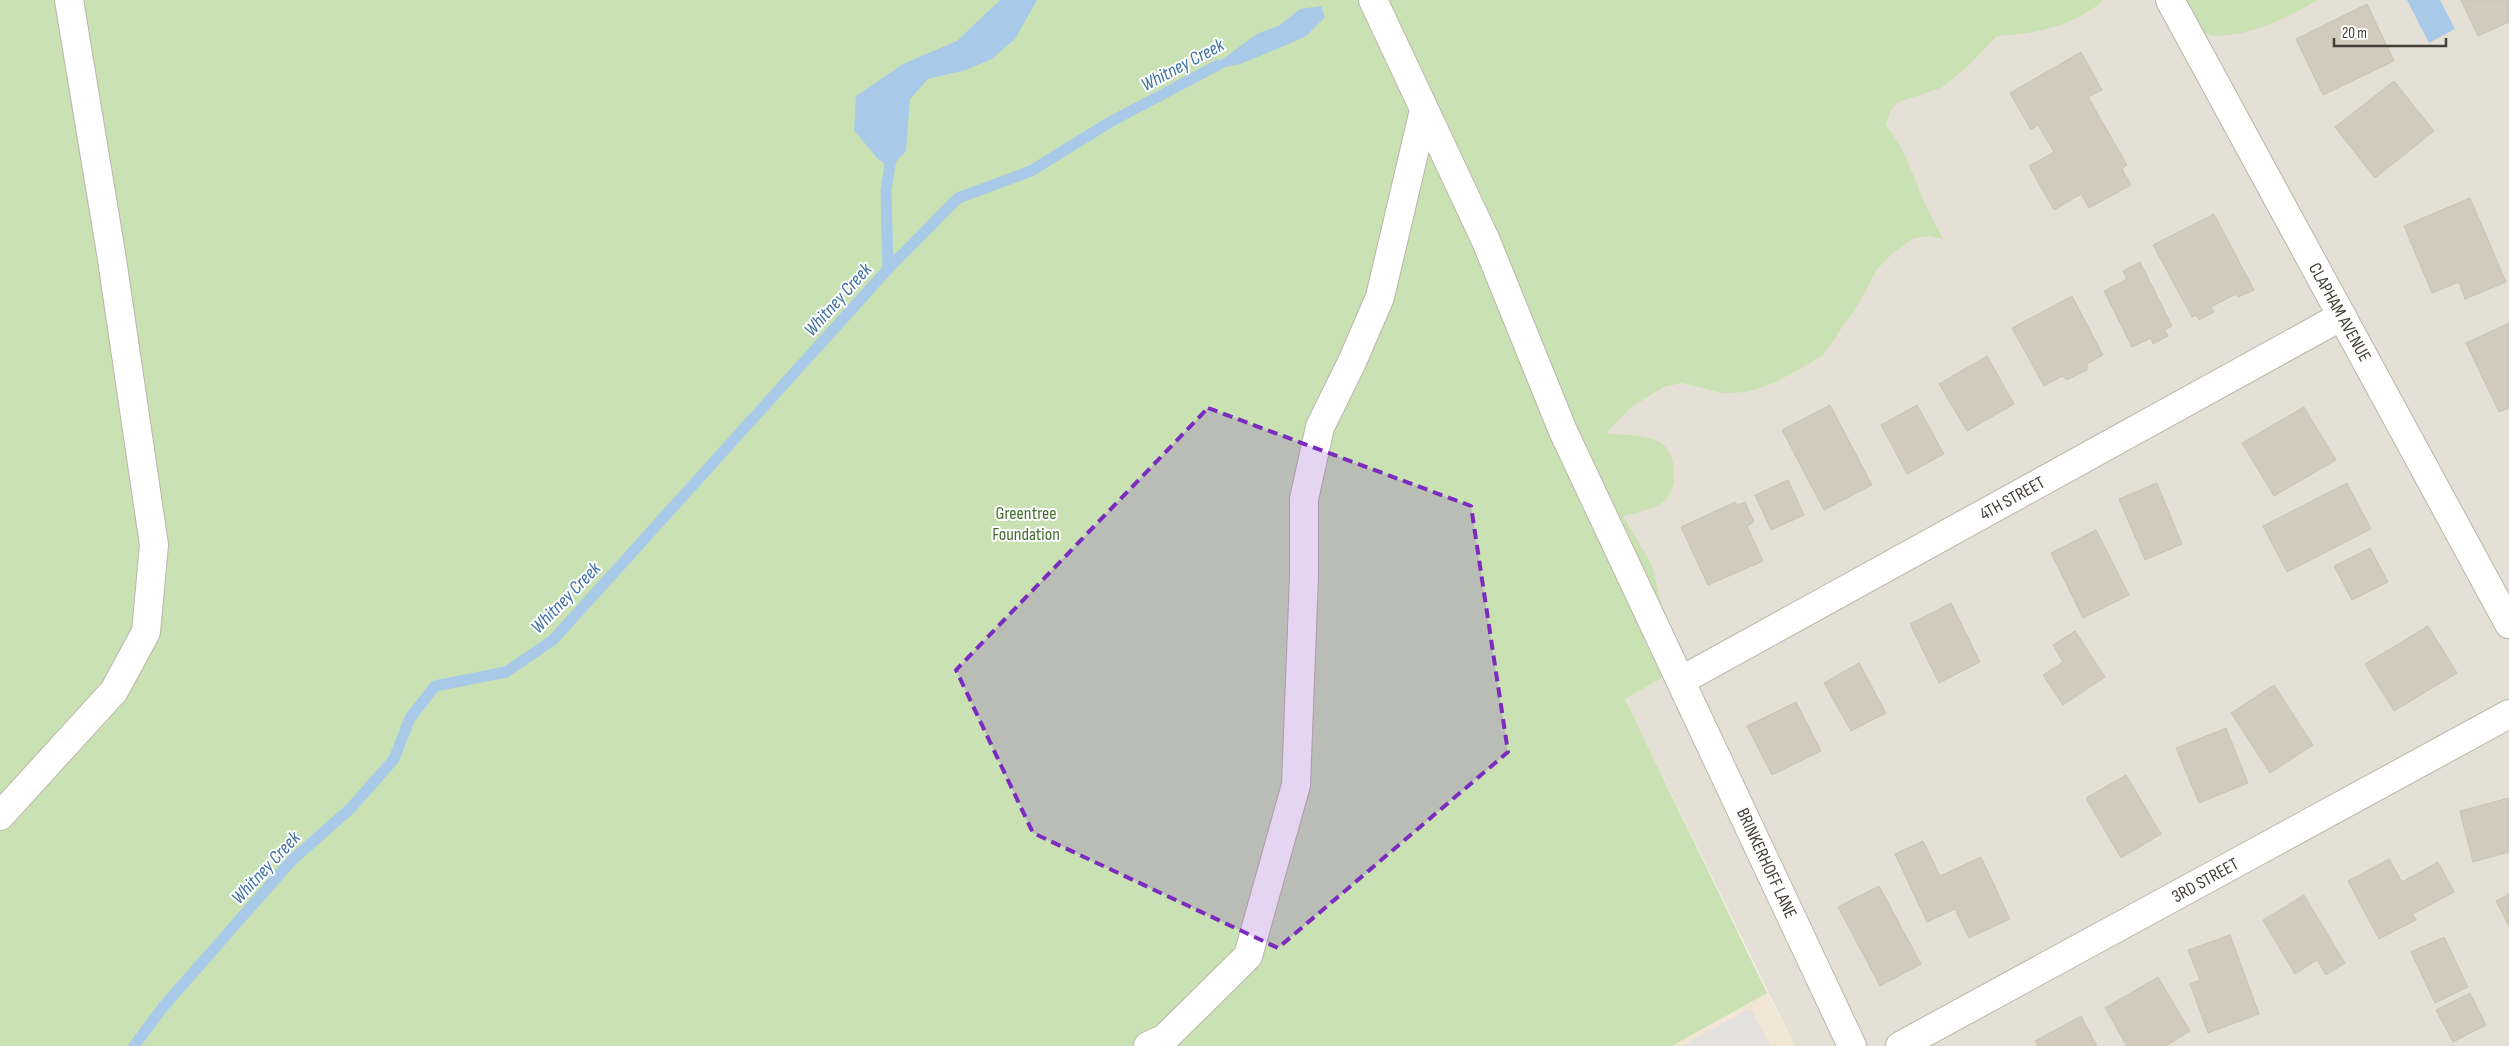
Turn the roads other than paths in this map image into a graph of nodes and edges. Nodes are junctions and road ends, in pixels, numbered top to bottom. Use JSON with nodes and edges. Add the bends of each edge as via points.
{"nodes":[{"id":1,"x":69,"y":0,"type":"edge"},
{"id":2,"x":1373,"y":0,"type":"edge"},
{"id":3,"x":2170,"y":0,"type":"edge"},
{"id":4,"x":1424,"y":110,"type":"junction"},
{"id":5,"x":2342,"y":316,"type":"junction"},
{"id":6,"x":2509,"y":624,"type":"edge"},
{"id":7,"x":1682,"y":680,"type":"junction"},
{"id":8,"x":2509,"y":714,"type":"edge"},
{"id":9,"x":0,"y":816,"type":"edge"},
{"id":10,"x":1148,"y":1046,"type":"edge"},
{"id":11,"x":1852,"y":1046,"type":"edge"},
{"id":12,"x":1900,"y":1046,"type":"edge"}],
"edges":[{"from":1,"to":9,"type":"street","via":[[111,253],[154,546],[146,632],[114,691]]},
{"from":2,"to":4,"type":"street","name":"BRINKERHOFF LANE"},
{"from":3,"to":5,"type":"street","name":"CLAPHAM AVENUE"},
{"from":4,"to":7,"type":"street","name":"BRINKERHOFF LANE","via":[[1486,241],[1563,431]]},
{"from":4,"to":10,"type":"street","via":[[1380,297],[1320,427],[1304,498],[1296,785],[1248,956],[1165,1038]]},
{"from":5,"to":6,"type":"street","name":"CLAPHAM AVENUE"},
{"from":5,"to":7,"type":"street","name":"4TH STREET"},
{"from":7,"to":11,"type":"street","name":"BRINKERHOFF LANE"},
{"from":8,"to":12,"type":"street","name":"3RD STREET"}]}
